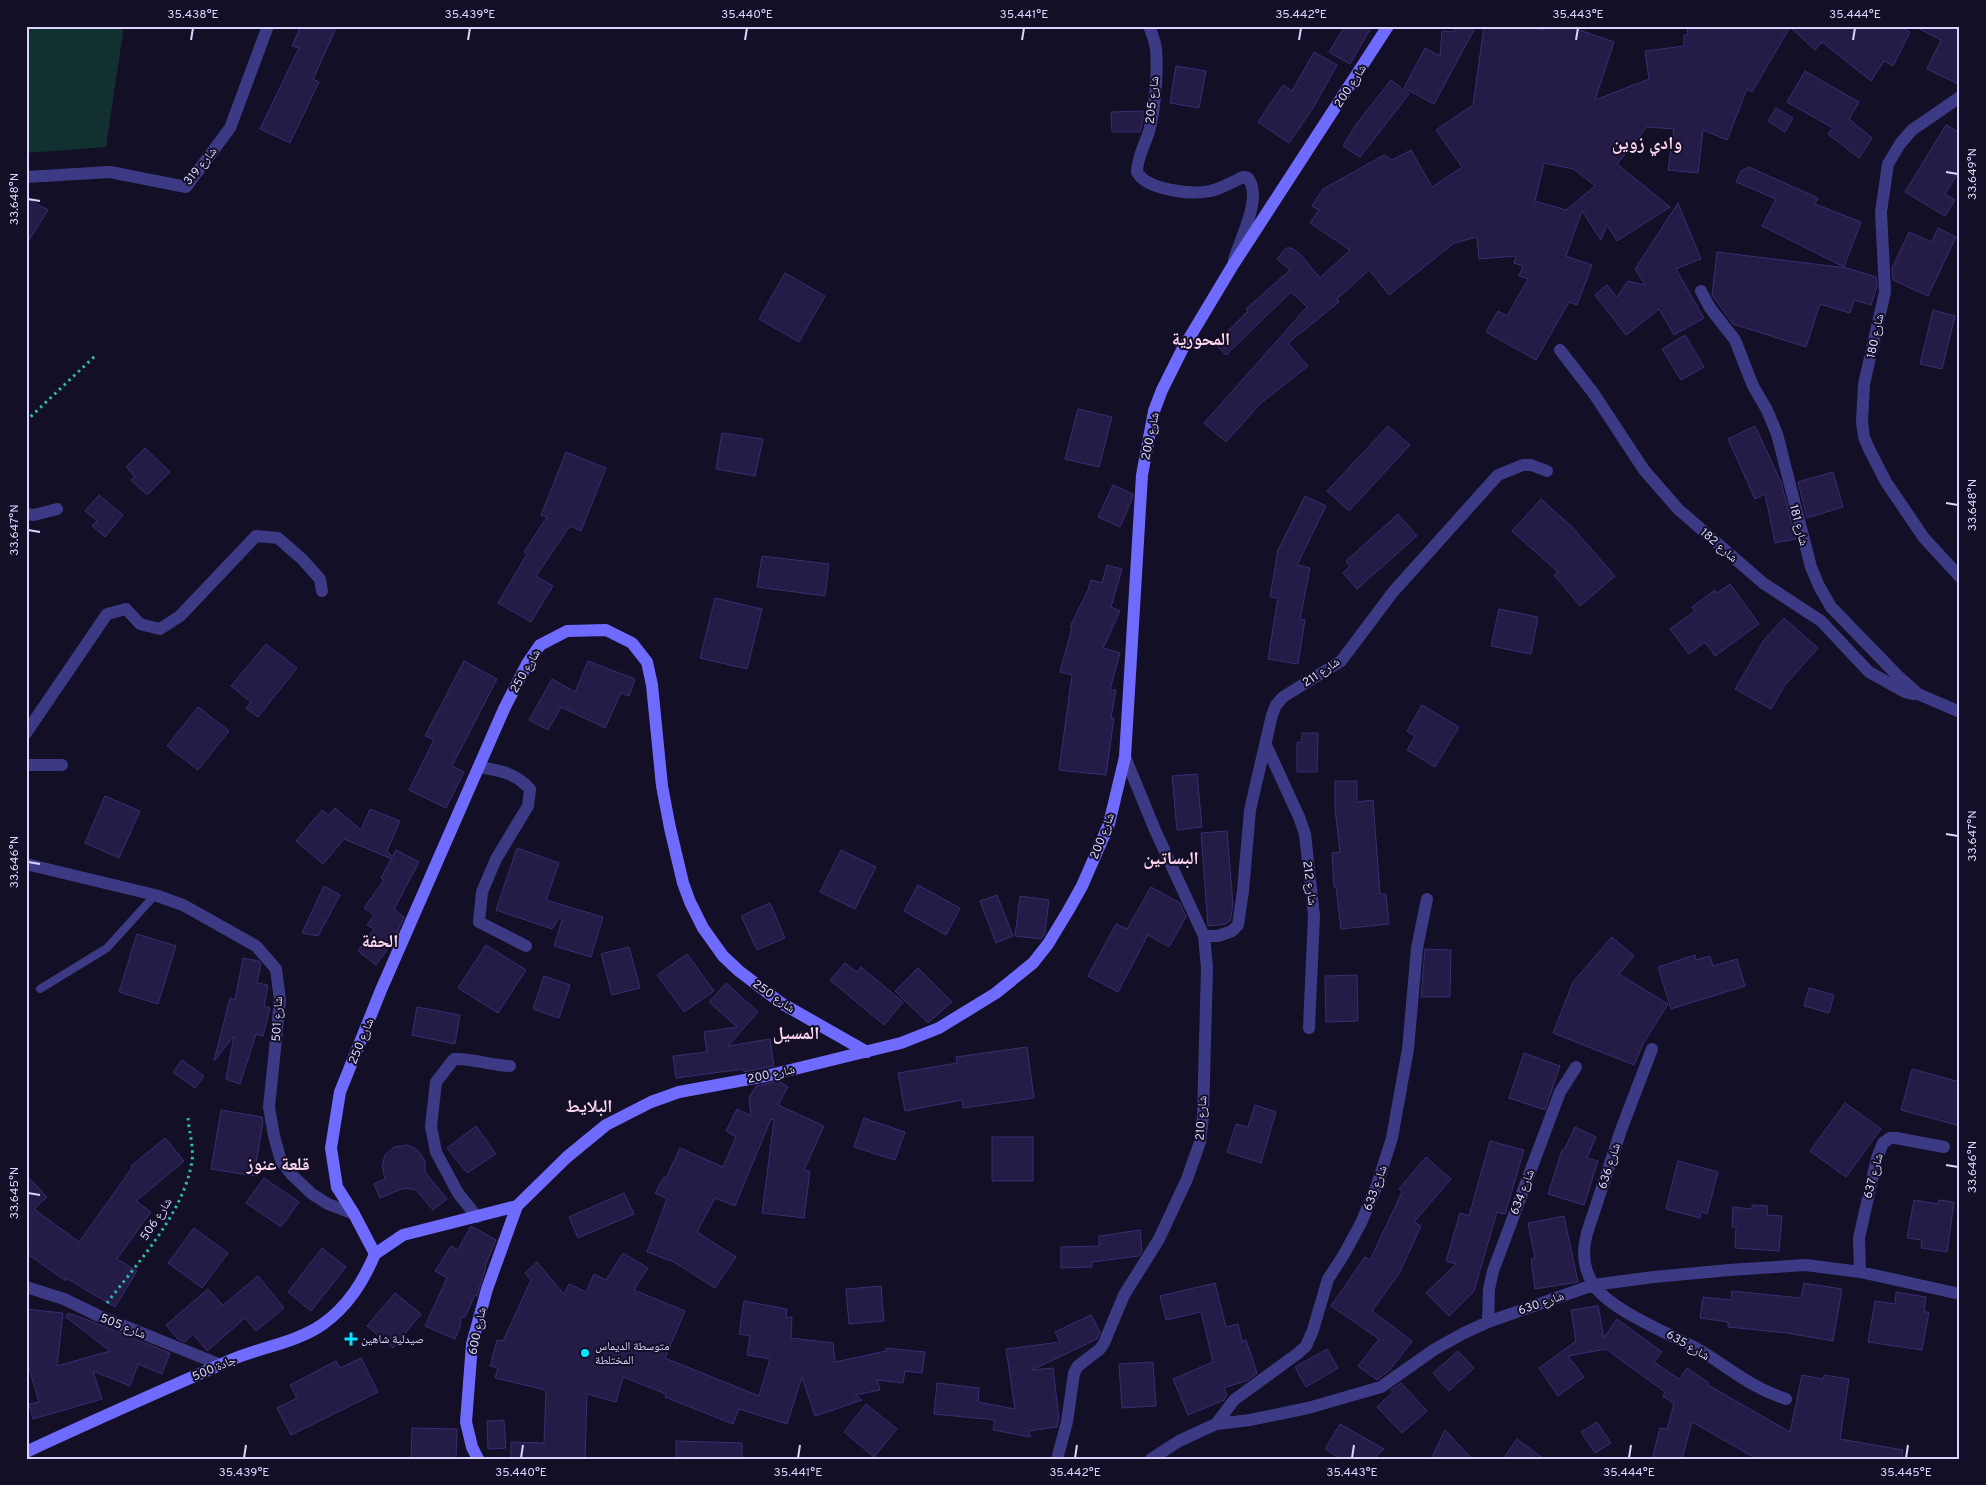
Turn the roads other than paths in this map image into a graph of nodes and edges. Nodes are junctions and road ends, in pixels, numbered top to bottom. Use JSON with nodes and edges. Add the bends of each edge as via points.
{"nodes":[{"id":1,"x":268,"y":26,"type":"edge"},
{"id":2,"x":1149,"y":26,"type":"edge"},
{"id":3,"x":1388,"y":26,"type":"edge"},
{"id":4,"x":1960,"y":98,"type":"edge"},
{"id":5,"x":26,"y":177,"type":"edge"},
{"id":6,"x":1233,"y":265,"type":"junction"},
{"id":7,"x":1701,"y":291,"type":"dead end"},
{"id":8,"x":1560,"y":350,"type":"dead end"},
{"id":9,"x":1547,"y":471,"type":"dead end"},
{"id":10,"x":57,"y":509,"type":"dead end"},
{"id":11,"x":26,"y":514,"type":"edge"},
{"id":12,"x":1960,"y":578,"type":"edge"},
{"id":13,"x":322,"y":591,"type":"dead end"},
{"id":14,"x":1918,"y":694,"type":"junction"},
{"id":15,"x":1960,"y":712,"type":"edge"},
{"id":16,"x":26,"y":733,"type":"edge"},
{"id":17,"x":1266,"y":745,"type":"junction"},
{"id":18,"x":1125,"y":756,"type":"junction"},
{"id":19,"x":26,"y":765,"type":"edge"},
{"id":20,"x":62,"y":765,"type":"dead end"},
{"id":21,"x":480,"y":767,"type":"junction"},
{"id":22,"x":26,"y":864,"type":"edge"},
{"id":23,"x":155,"y":895,"type":"junction"},
{"id":24,"x":1426,"y":899,"type":"dead end"},
{"id":25,"x":1204,"y":936,"type":"junction"},
{"id":26,"x":526,"y":946,"type":"dead end"},
{"id":27,"x":40,"y":989,"type":"dead end"},
{"id":28,"x":1309,"y":1028,"type":"dead end"},
{"id":29,"x":1652,"y":1049,"type":"dead end"},
{"id":30,"x":867,"y":1052,"type":"junction"},
{"id":31,"x":510,"y":1066,"type":"dead end"},
{"id":32,"x":1576,"y":1067,"type":"dead end"},
{"id":33,"x":1944,"y":1147,"type":"dead end"},
{"id":34,"x":517,"y":1206,"type":"junction"},
{"id":35,"x":354,"y":1214,"type":"junction"},
{"id":36,"x":477,"y":1217,"type":"junction"},
{"id":37,"x":375,"y":1254,"type":"junction"},
{"id":38,"x":1860,"y":1272,"type":"junction"},
{"id":39,"x":1593,"y":1285,"type":"junction"},
{"id":40,"x":26,"y":1287,"type":"edge"},
{"id":41,"x":1960,"y":1294,"type":"edge"},
{"id":42,"x":1488,"y":1322,"type":"junction"},
{"id":43,"x":220,"y":1365,"type":"junction"},
{"id":44,"x":1786,"y":1399,"type":"dead end"},
{"id":45,"x":1216,"y":1424,"type":"junction"},
{"id":46,"x":26,"y":1452,"type":"edge"},
{"id":47,"x":478,"y":1459,"type":"edge"},
{"id":48,"x":1057,"y":1459,"type":"edge"},
{"id":49,"x":1151,"y":1459,"type":"edge"}],
"edges":[{"from":1,"to":5,"type":"street","name":"شارع 319","via":[[230,128],[186,188],[110,172]]},
{"from":2,"to":6,"type":"street","name":"شارع 205","via":[[1156,56],[1154,94],[1150,129],[1138,160],[1137,172],[1148,183],[1184,192],[1209,192],[1242,177],[1248,178],[1253,190],[1252,204]]},
{"from":3,"to":6,"type":"main road","name":"شارع 200"},
{"from":4,"to":12,"type":"street","name":"شارع 180","via":[[1912,130],[1888,164],[1881,212],[1885,292],[1864,384],[1862,422],[1864,437],[1886,482],[1924,538]]},
{"from":6,"to":18,"type":"main road","name":"شارع 200","via":[[1170,371],[1150,431],[1141,490]]},
{"from":7,"to":14,"type":"street","name":"شارع 181","via":[[1735,340],[1777,434],[1803,541],[1819,586],[1838,616]]},
{"from":8,"to":14,"type":"street","name":"شارع 182","via":[[1594,394],[1644,470],[1678,509],[1763,583],[1821,621],[1869,672],[1905,692]]},
{"from":9,"to":17,"type":"street","name":"شارع 211","via":[[1523,465],[1498,475],[1393,592],[1341,661],[1280,701],[1272,715]]},
{"from":10,"to":11,"type":"street"},
{"from":13,"to":16,"type":"street","via":[[320,579],[278,538],[256,536],[180,616],[160,629],[140,624],[126,609],[107,614]]},
{"from":14,"to":15,"type":"street","name":"شارع 181"},
{"from":17,"to":25,"type":"street","name":"شارع 211","via":[[1250,810],[1238,925],[1218,936]]},
{"from":17,"to":28,"type":"street","name":"شارع 212","via":[[1305,834],[1314,916]]},
{"from":18,"to":25,"type":"street","name":"شارع 210"},
{"from":18,"to":30,"type":"main road","name":"شارع 200","via":[[1103,840],[1068,910],[1033,963],[996,993],[938,1028]]},
{"from":19,"to":20,"type":"street"},
{"from":21,"to":26,"type":"street","via":[[520,778],[530,789],[528,806],[496,859],[482,892],[479,922]]},
{"from":21,"to":30,"type":"main road","name":"شارع 250","via":[[504,709],[540,645],[567,631],[606,630],[632,643],[647,662],[670,828],[683,883],[703,928],[723,956],[739,971],[822,1028]]},
{"from":21,"to":35,"type":"main road","name":"شارع 250","via":[[381,990],[340,1092],[332,1148],[337,1187]]},
{"from":22,"to":23,"type":"street","name":"شارع 501"},
{"from":23,"to":27,"type":"lane","via":[[107,948]]},
{"from":23,"to":35,"type":"street","name":"شارع 501","via":[[184,905],[256,946],[276,970],[280,1000],[269,1107],[281,1161],[312,1194]]},
{"from":24,"to":45,"type":"street","name":"شارع 633","via":[[1416,948],[1408,1049],[1399,1105],[1373,1196],[1328,1279],[1306,1346],[1234,1400]]},
{"from":25,"to":48,"type":"street","name":"شارع 210","via":[[1207,980],[1203,1116],[1197,1152],[1188,1179],[1159,1239],[1124,1295],[1104,1343],[1074,1373],[1067,1422]]},
{"from":29,"to":39,"type":"street","name":"شارع 636","via":[[1621,1130],[1583,1247],[1585,1266]]},
{"from":30,"to":34,"type":"main road","name":"شارع 200","via":[[679,1092],[651,1102],[606,1126],[567,1157]]},
{"from":31,"to":36,"type":"street","via":[[454,1059],[436,1082],[431,1126],[436,1152],[458,1193]]},
{"from":32,"to":42,"type":"street","name":"شارع 634","via":[[1560,1092],[1493,1271]]},
{"from":33,"to":38,"type":"street","name":"شارع 637","via":[[1896,1138],[1883,1143],[1859,1238]]},
{"from":34,"to":36,"type":"main road","name":"شارع 200"},
{"from":34,"to":47,"type":"main road","name":"شارع 600","via":[[487,1289],[472,1344],[466,1422]]},
{"from":35,"to":37,"type":"main road","name":"شارع 250"},
{"from":36,"to":37,"type":"main road","name":"شارع 200","via":[[403,1235]]},
{"from":37,"to":43,"type":"main road","name":"جادة 500","via":[[364,1280],[340,1310],[322,1325]]},
{"from":38,"to":39,"type":"street","name":"شارع 630","via":[[1806,1265],[1771,1266]]},
{"from":38,"to":41,"type":"street","name":"شارع 630"},
{"from":39,"to":42,"type":"street","name":"شارع 630"},
{"from":39,"to":44,"type":"street","name":"شارع 635","via":[[1612,1304],[1704,1353],[1741,1379]]},
{"from":40,"to":43,"type":"street","name":"شارع 505","via":[[64,1299]]},
{"from":42,"to":45,"type":"street","name":"شارع 630","via":[[1446,1341],[1381,1387],[1308,1408]]},
{"from":43,"to":46,"type":"main road","name":"جادة 500"},
{"from":45,"to":49,"type":"street","name":"شارع 630","via":[[1179,1441]]}]}
